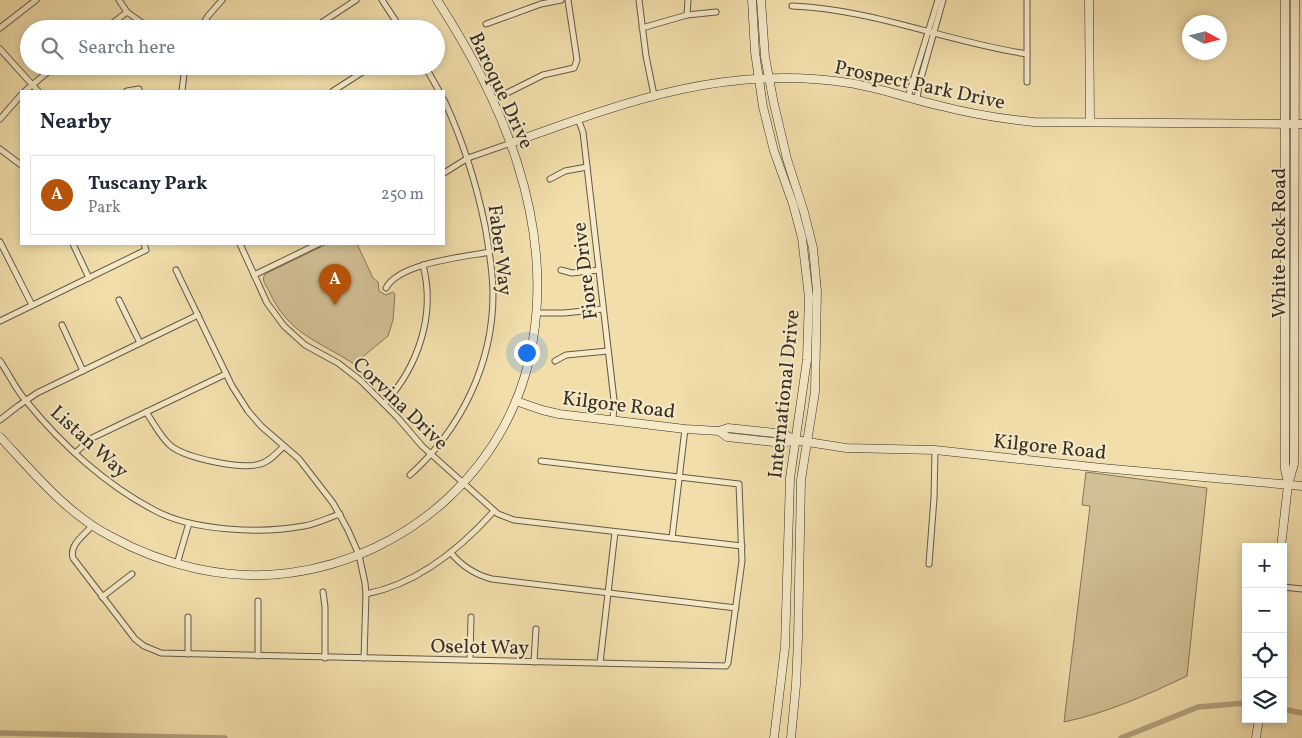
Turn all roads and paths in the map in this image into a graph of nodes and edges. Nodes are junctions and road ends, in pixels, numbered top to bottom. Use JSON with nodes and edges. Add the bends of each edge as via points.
{"nodes":[{"id":1,"x":36,"y":0,"type":"edge"},
{"id":2,"x":118,"y":0,"type":"edge"},
{"id":3,"x":222,"y":0,"type":"edge"},
{"id":4,"x":356,"y":0,"type":"edge"},
{"id":5,"x":382,"y":0,"type":"edge"},
{"id":6,"x":437,"y":0,"type":"edge"},
{"id":7,"x":561,"y":0,"type":"edge"},
{"id":8,"x":568,"y":0,"type":"edge"},
{"id":9,"x":639,"y":0,"type":"edge"},
{"id":10,"x":688,"y":0,"type":"edge"},
{"id":11,"x":752,"y":0,"type":"edge"},
{"id":12,"x":761,"y":0,"type":"edge"},
{"id":13,"x":815,"y":0,"type":"edge"},
{"id":14,"x":938,"y":0,"type":"edge"},
{"id":15,"x":943,"y":0,"type":"edge"},
{"id":16,"x":1027,"y":0,"type":"edge"},
{"id":17,"x":1090,"y":0,"type":"edge"},
{"id":18,"x":1286,"y":0,"type":"edge"},
{"id":19,"x":1295,"y":0,"type":"edge"},
{"id":20,"x":792,"y":6,"type":"dead end"},
{"id":21,"x":814,"y":7,"type":"junction"},
{"id":22,"x":127,"y":12,"type":"junction"},
{"id":23,"x":716,"y":12,"type":"dead end"},
{"id":24,"x":687,"y":15,"type":"junction"},
{"id":25,"x":117,"y":20,"type":"edge"},
{"id":26,"x":139,"y":20,"type":"edge"},
{"id":27,"x":206,"y":20,"type":"edge"},
{"id":28,"x":326,"y":20,"type":"edge"},
{"id":29,"x":395,"y":20,"type":"edge"},
{"id":30,"x":486,"y":24,"type":"dead end"},
{"id":31,"x":0,"y":28,"type":"edge"},
{"id":32,"x":642,"y":28,"type":"junction"},
{"id":33,"x":932,"y":31,"type":"junction"},
{"id":34,"x":0,"y":49,"type":"edge"},
{"id":35,"x":1027,"y":54,"type":"junction"},
{"id":36,"x":20,"y":72,"type":"edge"},
{"id":37,"x":23,"y":75,"type":"edge"},
{"id":38,"x":44,"y":75,"type":"edge"},
{"id":39,"x":184,"y":75,"type":"edge"},
{"id":40,"x":358,"y":75,"type":"edge"},
{"id":41,"x":429,"y":75,"type":"edge"},
{"id":42,"x":770,"y":78,"type":"junction"},
{"id":43,"x":758,"y":79,"type":"junction"},
{"id":44,"x":1027,"y":82,"type":"dead end"},
{"id":45,"x":32,"y":85,"type":"junction"},
{"id":46,"x":139,"y":89,"type":"dead end"},
{"id":47,"x":26,"y":90,"type":"edge"},
{"id":48,"x":37,"y":90,"type":"edge"},
{"id":49,"x":134,"y":90,"type":"edge"},
{"id":50,"x":182,"y":90,"type":"edge"},
{"id":51,"x":335,"y":90,"type":"edge"},
{"id":52,"x":438,"y":90,"type":"edge"},
{"id":53,"x":654,"y":95,"type":"junction"},
{"id":54,"x":20,"y":96,"type":"edge"},
{"id":55,"x":912,"y":98,"type":"junction"},
{"id":56,"x":493,"y":100,"type":"junction"},
{"id":57,"x":445,"y":102,"type":"edge"},
{"id":58,"x":0,"y":119,"type":"edge"},
{"id":59,"x":578,"y":119,"type":"junction"},
{"id":60,"x":1090,"y":122,"type":"junction"},
{"id":61,"x":1286,"y":123,"type":"junction"},
{"id":62,"x":1298,"y":124,"type":"edge"},
{"id":63,"x":511,"y":143,"type":"junction"},
{"id":64,"x":0,"y":149,"type":"edge"},
{"id":65,"x":468,"y":158,"type":"junction"},
{"id":66,"x":20,"y":164,"type":"edge"},
{"id":67,"x":587,"y":168,"type":"junction"},
{"id":68,"x":445,"y":172,"type":"edge"},
{"id":69,"x":550,"y":179,"type":"dead end"},
{"id":70,"x":798,"y":222,"type":"junction"},
{"id":71,"x":0,"y":242,"type":"edge"},
{"id":72,"x":73,"y":245,"type":"edge"},
{"id":73,"x":144,"y":245,"type":"edge"},
{"id":74,"x":240,"y":245,"type":"edge"},
{"id":75,"x":316,"y":245,"type":"edge"},
{"id":76,"x":490,"y":252,"type":"junction"},
{"id":77,"x":805,"y":263,"type":"junction"},
{"id":78,"x":423,"y":265,"type":"junction"},
{"id":79,"x":815,"y":268,"type":"junction"},
{"id":80,"x":176,"y":270,"type":"dead end"},
{"id":81,"x":561,"y":270,"type":"dead end"},
{"id":82,"x":599,"y":270,"type":"junction"},
{"id":83,"x":254,"y":274,"type":"junction"},
{"id":84,"x":89,"y":278,"type":"junction"},
{"id":85,"x":386,"y":288,"type":"dead end"},
{"id":86,"x":119,"y":300,"type":"dead end"},
{"id":87,"x":32,"y":305,"type":"junction"},
{"id":88,"x":817,"y":308,"type":"junction"},
{"id":89,"x":604,"y":309,"type":"junction"},
{"id":90,"x":536,"y":313,"type":"junction"},
{"id":91,"x":198,"y":315,"type":"junction"},
{"id":92,"x":0,"y":321,"type":"edge"},
{"id":93,"x":62,"y":325,"type":"dead end"},
{"id":94,"x":140,"y":343,"type":"junction"},
{"id":95,"x":608,"y":351,"type":"junction"},
{"id":96,"x":0,"y":360,"type":"edge"},
{"id":97,"x":555,"y":361,"type":"dead end"},
{"id":98,"x":83,"y":371,"type":"junction"},
{"id":99,"x":226,"y":374,"type":"junction"},
{"id":100,"x":25,"y":401,"type":"junction"},
{"id":101,"x":516,"y":401,"type":"junction"},
{"id":102,"x":384,"y":404,"type":"junction"},
{"id":103,"x":146,"y":412,"type":"junction"},
{"id":104,"x":0,"y":420,"type":"edge"},
{"id":105,"x":613,"y":421,"type":"junction"},
{"id":106,"x":685,"y":429,"type":"junction"},
{"id":107,"x":0,"y":437,"type":"edge"},
{"id":108,"x":795,"y":440,"type":"junction"},
{"id":109,"x":807,"y":442,"type":"junction"},
{"id":110,"x":284,"y":446,"type":"junction"},
{"id":111,"x":935,"y":450,"type":"junction"},
{"id":112,"x":75,"y":453,"type":"junction"},
{"id":113,"x":431,"y":454,"type":"junction"},
{"id":114,"x":541,"y":461,"type":"dead end"},
{"id":115,"x":410,"y":475,"type":"dead end"},
{"id":116,"x":679,"y":477,"type":"junction"},
{"id":117,"x":464,"y":484,"type":"junction"},
{"id":118,"x":1288,"y":485,"type":"junction"},
{"id":119,"x":1302,"y":486,"type":"edge"},
{"id":120,"x":494,"y":511,"type":"junction"},
{"id":121,"x":340,"y":514,"type":"junction"},
{"id":122,"x":189,"y":523,"type":"junction"},
{"id":123,"x":92,"y":526,"type":"junction"},
{"id":124,"x":615,"y":532,"type":"junction"},
{"id":125,"x":672,"y":538,"type":"junction"},
{"id":126,"x":1281,"y":543,"type":"edge"},
{"id":127,"x":742,"y":546,"type":"junction"},
{"id":128,"x":450,"y":553,"type":"junction"},
{"id":129,"x":359,"y":555,"type":"junction"},
{"id":130,"x":177,"y":564,"type":"junction"},
{"id":131,"x":929,"y":564,"type":"dead end"},
{"id":132,"x":132,"y":574,"type":"dead end"},
{"id":133,"x":1287,"y":587,"type":"edge"},
{"id":134,"x":1302,"y":589,"type":"edge"},
{"id":135,"x":323,"y":592,"type":"dead end"},
{"id":136,"x":608,"y":593,"type":"junction"},
{"id":137,"x":366,"y":594,"type":"junction"},
{"id":138,"x":102,"y":596,"type":"junction"},
{"id":139,"x":258,"y":601,"type":"dead end"},
{"id":140,"x":736,"y":608,"type":"junction"},
{"id":141,"x":188,"y":616,"type":"dead end"},
{"id":142,"x":471,"y":617,"type":"dead end"},
{"id":143,"x":536,"y":629,"type":"dead end"},
{"id":144,"x":188,"y":654,"type":"junction"},
{"id":145,"x":258,"y":656,"type":"junction"},
{"id":146,"x":325,"y":658,"type":"junction"},
{"id":147,"x":364,"y":658,"type":"junction"},
{"id":148,"x":470,"y":660,"type":"junction"},
{"id":149,"x":534,"y":662,"type":"junction"},
{"id":150,"x":600,"y":663,"type":"junction"},
{"id":151,"x":1258,"y":723,"type":"edge"},
{"id":152,"x":774,"y":738,"type":"edge"},
{"id":153,"x":791,"y":738,"type":"edge"},
{"id":154,"x":1256,"y":738,"type":"edge"}],
"edges":[{"from":1,"to":31,"type":"street"},
{"from":2,"to":22,"type":"street"},
{"from":3,"to":27,"type":"street"},
{"from":4,"to":28,"type":"street"},
{"from":5,"to":29,"type":"street"},
{"from":6,"to":56,"type":"street","name":"Baroque Drive"},
{"from":7,"to":30,"type":"street"},
{"from":8,"to":56,"type":"street","via":[[577,60],[574,68],[543,75]]},
{"from":9,"to":32,"type":"street"},
{"from":10,"to":24,"type":"street"},
{"from":11,"to":43,"type":"street","name":"International Drive"},
{"from":12,"to":42,"type":"street","name":"International Drive","via":[[765,57]]},
{"from":13,"to":21,"type":"street"},
{"from":14,"to":33,"type":"street"},
{"from":15,"to":33,"type":"street"},
{"from":16,"to":35,"type":"street"},
{"from":17,"to":60,"type":"street"},
{"from":18,"to":61,"type":"street","name":"White Rock Road"},
{"from":19,"to":62,"type":"street","name":"White Rock Road"},
{"from":20,"to":21,"type":"street"},
{"from":21,"to":33,"type":"street"},
{"from":22,"to":25,"type":"street"},
{"from":22,"to":26,"type":"street"},
{"from":23,"to":24,"type":"street"},
{"from":24,"to":32,"type":"street"},
{"from":32,"to":53,"type":"street"},
{"from":33,"to":35,"type":"street"},
{"from":33,"to":55,"type":"street"},
{"from":33,"to":55,"type":"street"},
{"from":34,"to":36,"type":"street"},
{"from":35,"to":44,"type":"street"},
{"from":37,"to":45,"type":"street"},
{"from":38,"to":45,"type":"street"},
{"from":39,"to":50,"type":"street"},
{"from":40,"to":51,"type":"street"},
{"from":41,"to":52,"type":"street"},
{"from":42,"to":43,"type":"street","name":"Prospect Park Drive"},
{"from":42,"to":55,"type":"street","name":"Prospect Park Drive","via":[[842,82]]},
{"from":42,"to":79,"type":"street","name":"International Drive","via":[[787,159],[813,248]]},
{"from":43,"to":53,"type":"street","name":"Prospect Park Drive","via":[[704,84]]},
{"from":43,"to":70,"type":"street","name":"International Drive","via":[[774,151]]},
{"from":45,"to":47,"type":"street"},
{"from":45,"to":48,"type":"street"},
{"from":46,"to":49,"type":"street"},
{"from":53,"to":59,"type":"street","name":"Prospect Park Drive"},
{"from":54,"to":58,"type":"street"},
{"from":55,"to":60,"type":"street","name":"Prospect Park Drive","via":[[1014,119]]},
{"from":56,"to":63,"type":"street","name":"Baroque Drive"},
{"from":57,"to":65,"type":"street","name":"Faber Way"},
{"from":59,"to":63,"type":"street","name":"Prospect Park Drive"},
{"from":59,"to":67,"type":"street","name":"Fiore Drive","via":[[583,132]]},
{"from":60,"to":61,"type":"street","name":"Prospect Park Drive"},
{"from":61,"to":62,"type":"street","name":"Prospect Park Drive"},
{"from":61,"to":118,"type":"street","name":"White Rock Road","via":[[1284,378]]},
{"from":62,"to":118,"type":"street","name":"White Rock Road","via":[[1294,464]]},
{"from":63,"to":65,"type":"street"},
{"from":63,"to":90,"type":"street","name":"Baroque Drive","via":[[532,222]]},
{"from":64,"to":66,"type":"street"},
{"from":65,"to":68,"type":"street"},
{"from":65,"to":76,"type":"street","name":"Faber Way"},
{"from":67,"to":69,"type":"street","via":[[565,171]]},
{"from":67,"to":82,"type":"street","name":"Fiore Drive"},
{"from":70,"to":77,"type":"street","name":"International Drive"},
{"from":70,"to":79,"type":"street","via":[[804,230]]},
{"from":71,"to":87,"type":"street"},
{"from":72,"to":84,"type":"street"},
{"from":73,"to":84,"type":"street","via":[[146,250]]},
{"from":74,"to":83,"type":"street","name":"Corvina Drive"},
{"from":75,"to":83,"type":"street"},
{"from":76,"to":78,"type":"street"},
{"from":76,"to":113,"type":"street","name":"Faber Way","via":[[494,294],[484,360],[462,411]]},
{"from":77,"to":88,"type":"street","via":[[811,273]]},
{"from":77,"to":108,"type":"street","name":"International Drive","via":[[809,297],[808,339]]},
{"from":78,"to":85,"type":"street","via":[[403,273],[389,282]]},
{"from":78,"to":102,"type":"street","via":[[426,308],[420,343],[406,376]]},
{"from":79,"to":88,"type":"street","name":"International Drive"},
{"from":80,"to":91,"type":"street"},
{"from":81,"to":82,"type":"street","via":[[572,273]]},
{"from":82,"to":89,"type":"street","name":"Fiore Drive"},
{"from":83,"to":102,"type":"street","name":"Corvina Drive","via":[[272,311],[290,333],[349,371]]},
{"from":84,"to":87,"type":"street"},
{"from":86,"to":94,"type":"street"},
{"from":87,"to":92,"type":"street"},
{"from":88,"to":109,"type":"street","name":"International Drive","via":[[814,392]]},
{"from":89,"to":90,"type":"street"},
{"from":89,"to":95,"type":"street","name":"Fiore Drive"},
{"from":90,"to":101,"type":"street","name":"Baroque Drive","via":[[531,354]]},
{"from":91,"to":94,"type":"street"},
{"from":91,"to":99,"type":"street"},
{"from":93,"to":98,"type":"street"},
{"from":94,"to":98,"type":"street"},
{"from":95,"to":97,"type":"street","via":[[566,355]]},
{"from":95,"to":105,"type":"street","name":"Fiore Drive"},
{"from":96,"to":100,"type":"street","name":"Listan Way"},
{"from":98,"to":100,"type":"street"},
{"from":99,"to":103,"type":"street"},
{"from":99,"to":110,"type":"street","via":[[248,411]]},
{"from":100,"to":104,"type":"street"},
{"from":100,"to":112,"type":"street","name":"Listan Way"},
{"from":101,"to":105,"type":"street","name":"Kilgore Road","via":[[559,414]]},
{"from":101,"to":117,"type":"street","name":"Baroque Drive","via":[[498,436]]},
{"from":102,"to":113,"type":"street","name":"Corvina Drive"},
{"from":103,"to":110,"type":"street","via":[[172,447],[222,464],[259,465]]},
{"from":103,"to":112,"type":"street","via":[[92,438]]},
{"from":105,"to":106,"type":"street","name":"Kilgore Road"},
{"from":106,"to":108,"type":"street","name":"Kilgore Road","via":[[720,431],[728,428],[784,434]]},
{"from":106,"to":116,"type":"street"},
{"from":107,"to":123,"type":"street","name":"Baroque Drive","via":[[64,503]]},
{"from":108,"to":109,"type":"street","name":"Kilgore Road"},
{"from":108,"to":152,"type":"street","name":"International Drive","via":[[788,508],[785,647]]},
{"from":109,"to":111,"type":"street","name":"Kilgore Road","via":[[846,448]]},
{"from":109,"to":153,"type":"street","name":"International Drive","via":[[801,480],[798,638]]},
{"from":110,"to":121,"type":"street","via":[[299,459]]},
{"from":111,"to":118,"type":"street","name":"Kilgore Road"},
{"from":111,"to":131,"type":"street"},
{"from":112,"to":122,"type":"street","name":"Listan Way","via":[[103,477],[155,511]]},
{"from":113,"to":115,"type":"street","name":"Faber Way"},
{"from":113,"to":117,"type":"street","name":"Corvina Drive"},
{"from":114,"to":116,"type":"street"},
{"from":116,"to":125,"type":"street"},
{"from":116,"to":127,"type":"street","name":"Oselot Way","via":[[739,484]]},
{"from":117,"to":120,"type":"street","name":"Corvina Drive"},
{"from":117,"to":129,"type":"street","name":"Baroque Drive","via":[[406,532]]},
{"from":118,"to":119,"type":"street","name":"Kilgore Road"},
{"from":118,"to":126,"type":"street","name":"White Rock Road"},
{"from":120,"to":124,"type":"street","name":"Corvina Drive","via":[[514,520]]},
{"from":120,"to":128,"type":"street"},
{"from":121,"to":122,"type":"street","name":"Listan Way","via":[[305,526],[266,530]]},
{"from":121,"to":129,"type":"street"},
{"from":122,"to":130,"type":"street"},
{"from":123,"to":130,"type":"street","name":"Baroque Drive"},
{"from":123,"to":138,"type":"street","name":"Oselot Way","via":[[71,552]]},
{"from":124,"to":125,"type":"street","name":"Corvina Drive"},
{"from":124,"to":136,"type":"street"},
{"from":125,"to":127,"type":"street","name":"Corvina Drive"},
{"from":127,"to":140,"type":"street","name":"Oselot Way"},
{"from":128,"to":136,"type":"street","via":[[478,575],[492,580]]},
{"from":128,"to":137,"type":"street","via":[[397,585]]},
{"from":129,"to":130,"type":"street","name":"Baroque Drive","via":[[307,570],[279,574],[229,574]]},
{"from":129,"to":137,"type":"street"},
{"from":132,"to":138,"type":"street"},
{"from":133,"to":134,"type":"street"},
{"from":135,"to":146,"type":"street"},
{"from":136,"to":140,"type":"street"},
{"from":136,"to":150,"type":"street"},
{"from":137,"to":147,"type":"street"},
{"from":138,"to":144,"type":"street","name":"Oselot Way","via":[[144,646],[161,653]]},
{"from":139,"to":145,"type":"street"},
{"from":140,"to":150,"type":"street","name":"Oselot Way","via":[[726,666]]},
{"from":141,"to":144,"type":"street"},
{"from":142,"to":148,"type":"street"},
{"from":143,"to":149,"type":"street"},
{"from":144,"to":145,"type":"street","name":"Oselot Way"},
{"from":145,"to":146,"type":"street","name":"Oselot Way"},
{"from":146,"to":147,"type":"street","name":"Oselot Way"},
{"from":147,"to":148,"type":"street","name":"Oselot Way"},
{"from":148,"to":149,"type":"street","name":"Oselot Way"},
{"from":149,"to":150,"type":"street","name":"Oselot Way"},
{"from":151,"to":154,"type":"street"}]}
